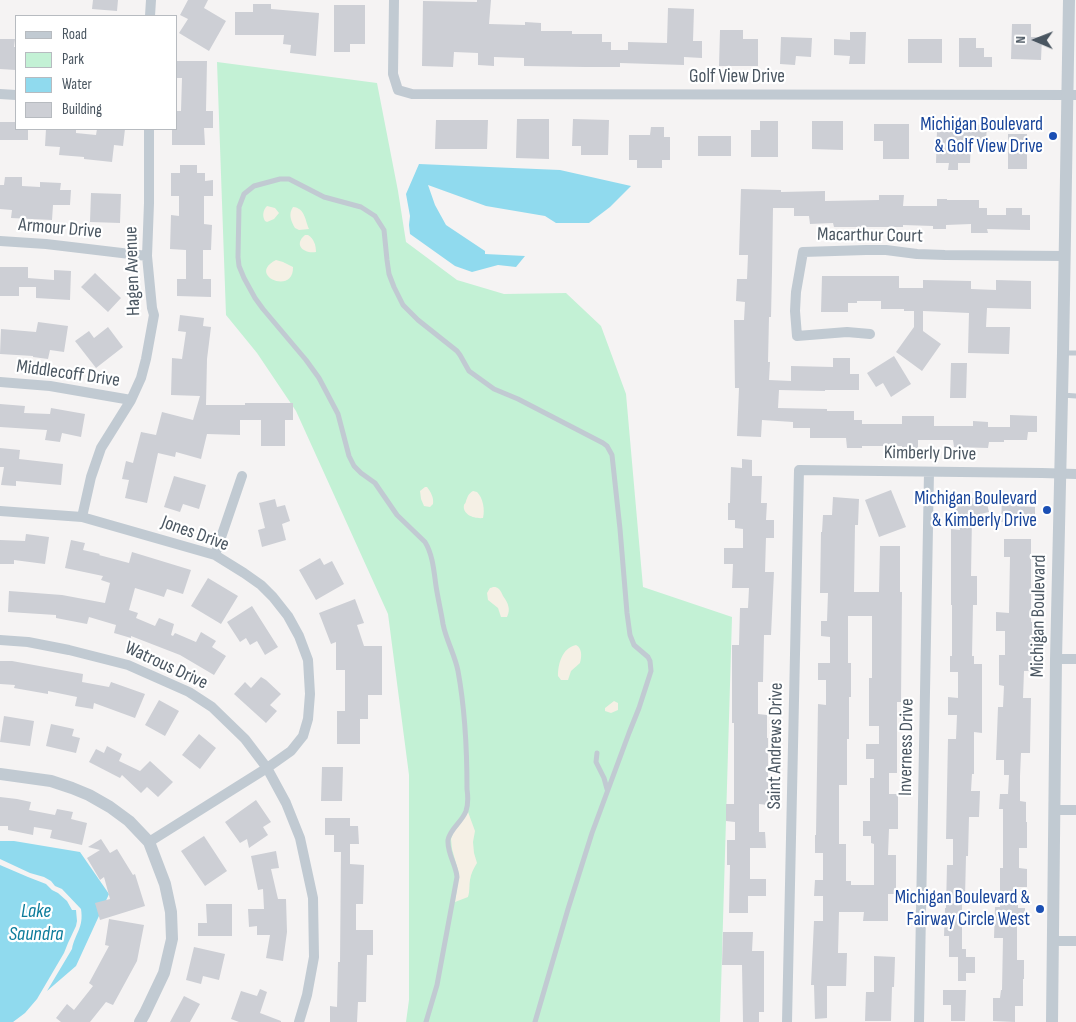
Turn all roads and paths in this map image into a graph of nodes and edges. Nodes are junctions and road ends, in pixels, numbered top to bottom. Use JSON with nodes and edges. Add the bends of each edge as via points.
{"nodes":[{"id":1,"x":150,"y":0,"type":"edge"},
{"id":2,"x":394,"y":0,"type":"edge"},
{"id":3,"x":1069,"y":0,"type":"edge"},
{"id":4,"x":150,"y":15,"type":"edge"},
{"id":5,"x":0,"y":94,"type":"edge"},
{"id":6,"x":1072,"y":94,"type":"edge"},
{"id":7,"x":15,"y":95,"type":"edge"},
{"id":8,"x":149,"y":130,"type":"edge"},
{"id":9,"x":0,"y":241,"type":"edge"},
{"id":10,"x":147,"y":256,"type":"junction"},
{"id":11,"x":1065,"y":256,"type":"junction"},
{"id":12,"x":870,"y":334,"type":"dead end"},
{"id":13,"x":1070,"y":353,"type":"edge"},
{"id":14,"x":0,"y":382,"type":"edge"},
{"id":15,"x":1062,"y":395,"type":"junction"},
{"id":16,"x":1076,"y":396,"type":"edge"},
{"id":17,"x":131,"y":400,"type":"junction"},
{"id":18,"x":799,"y":470,"type":"joint"},
{"id":19,"x":929,"y":472,"type":"junction"},
{"id":20,"x":1060,"y":474,"type":"junction"},
{"id":21,"x":1076,"y":474,"type":"edge"},
{"id":22,"x":242,"y":476,"type":"dead end"},
{"id":23,"x":0,"y":511,"type":"edge"},
{"id":24,"x":82,"y":517,"type":"junction"},
{"id":25,"x":215,"y":555,"type":"junction"},
{"id":26,"x":0,"y":640,"type":"edge"},
{"id":27,"x":1056,"y":659,"type":"junction"},
{"id":28,"x":1076,"y":659,"type":"edge"},
{"id":29,"x":597,"y":753,"type":"dead end"},
{"id":30,"x":267,"y":768,"type":"junction"},
{"id":31,"x":0,"y":774,"type":"edge"},
{"id":32,"x":607,"y":790,"type":"junction"},
{"id":33,"x":1055,"y":810,"type":"junction"},
{"id":34,"x":1076,"y":810,"type":"edge"},
{"id":35,"x":149,"y":842,"type":"junction"},
{"id":36,"x":1053,"y":941,"type":"junction"},
{"id":37,"x":1076,"y":941,"type":"edge"},
{"id":38,"x":140,"y":1022,"type":"edge"},
{"id":39,"x":299,"y":1022,"type":"edge"},
{"id":40,"x":426,"y":1022,"type":"edge"},
{"id":41,"x":535,"y":1022,"type":"edge"},
{"id":42,"x":788,"y":1022,"type":"edge"},
{"id":43,"x":919,"y":1022,"type":"edge"},
{"id":44,"x":1052,"y":1022,"type":"edge"}],
"edges":[{"from":1,"to":4,"type":"street"},
{"from":2,"to":6,"type":"street","name":"Golf View Drive","via":[[393,74],[398,90],[412,94]]},
{"from":3,"to":6,"type":"street","name":"Michigan Boulevard"},
{"from":5,"to":7,"type":"street"},
{"from":6,"to":11,"type":"street","name":"Michigan Boulevard"},
{"from":8,"to":10,"type":"street","name":"Hagen Avenue"},
{"from":9,"to":10,"type":"street","name":"Armour Drive"},
{"from":10,"to":17,"type":"street","name":"Hagen Avenue","via":[[154,315],[141,378]]},
{"from":11,"to":12,"type":"street","name":"Macarthur Court","via":[[945,256],[866,250],[803,252],[796,292],[798,336],[847,332]]},
{"from":11,"to":13,"type":"street","name":"Michigan Boulevard"},
{"from":13,"to":15,"type":"street","name":"Michigan Boulevard"},
{"from":14,"to":17,"type":"street","name":"Middlecoff Drive","via":[[50,386]]},
{"from":15,"to":16,"type":"lane"},
{"from":15,"to":20,"type":"street","name":"Michigan Boulevard"},
{"from":17,"to":24,"type":"street","name":"Hagen Avenue","via":[[101,448]]},
{"from":18,"to":19,"type":"street","name":"Kimberly Drive"},
{"from":18,"to":42,"type":"street","name":"Saint Andrews Drive"},
{"from":19,"to":20,"type":"street","name":"Kimberly Drive"},
{"from":19,"to":43,"type":"street","name":"Inverness Drive"},
{"from":20,"to":21,"type":"street","name":"Kimberly Drive"},
{"from":20,"to":27,"type":"street","name":"Michigan Boulevard"},
{"from":22,"to":25,"type":"street"},
{"from":23,"to":24,"type":"street","name":"Jones Drive"},
{"from":24,"to":25,"type":"street","name":"Jones Drive"},
{"from":25,"to":30,"type":"street","name":"Jones Drive","via":[[261,585],[273,597],[300,636],[308,660],[310,694],[304,736],[291,751]]},
{"from":26,"to":30,"type":"street","name":"Watrous Drive","via":[[28,642],[103,658],[128,665],[189,692],[225,718]]},
{"from":27,"to":28,"type":"street"},
{"from":27,"to":33,"type":"street","name":"Michigan Boulevard"},
{"from":29,"to":32,"type":"lane","via":[[596,762]]},
{"from":30,"to":35,"type":"street","name":"Jones Drive"},
{"from":30,"to":39,"type":"street","name":"Watrous Drive","via":[[300,838],[313,898],[314,957]]},
{"from":31,"to":35,"type":"street","via":[[51,781],[89,795],[129,821]]},
{"from":32,"to":40,"type":"lane","via":[[651,671],[648,656],[634,645],[630,635],[614,462],[610,450],[597,440],[489,385],[469,371],[457,351],[407,310],[396,293],[386,260],[384,230],[375,216],[360,207],[324,197],[289,179],[249,188],[239,207],[238,258],[242,272],[255,298],[319,378],[338,414],[354,466],[375,483],[397,515],[427,546],[444,628],[457,668],[465,738],[467,808],[449,838],[457,877],[437,985]]},
{"from":32,"to":41,"type":"lane"},
{"from":33,"to":34,"type":"street"},
{"from":33,"to":36,"type":"street","name":"Michigan Boulevard"},
{"from":35,"to":38,"type":"street","via":[[165,884],[172,939],[164,973]]},
{"from":36,"to":37,"type":"street"},
{"from":36,"to":44,"type":"street","name":"Michigan Boulevard"}]}
